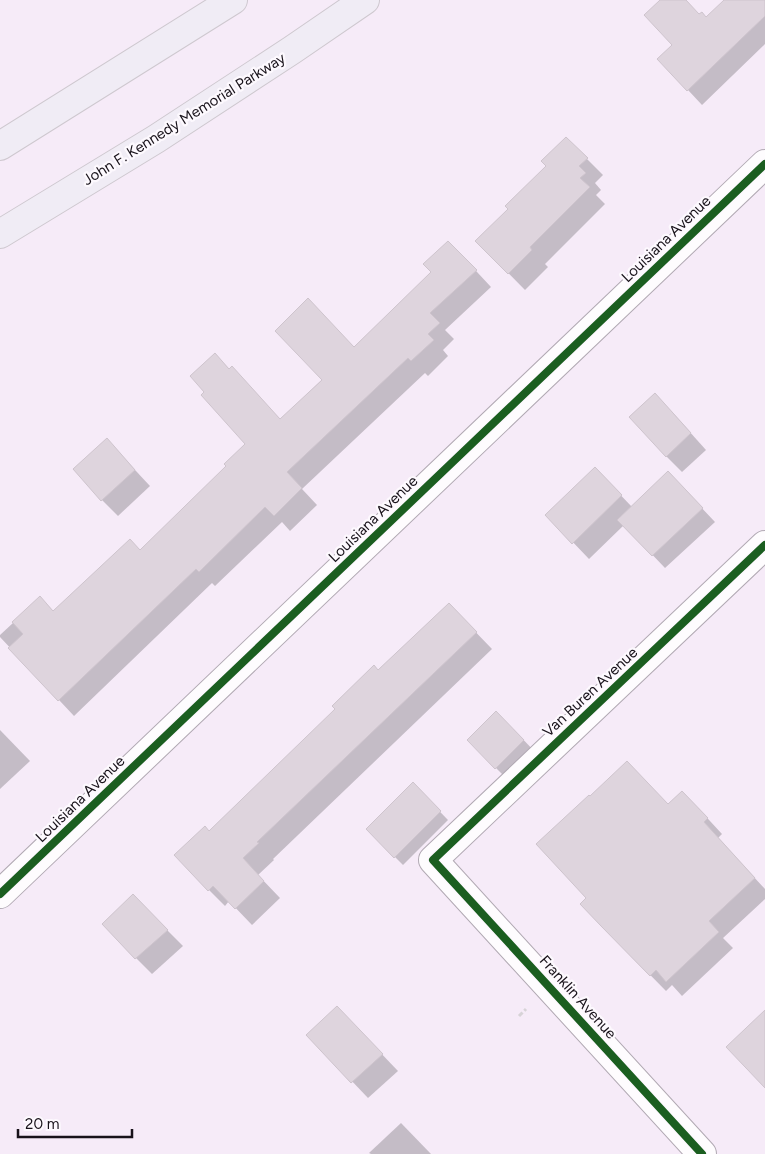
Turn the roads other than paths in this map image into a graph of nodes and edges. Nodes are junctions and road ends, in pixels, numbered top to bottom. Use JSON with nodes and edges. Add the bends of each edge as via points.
{"nodes":[{"id":1,"x":233,"y":0,"type":"edge"},
{"id":2,"x":365,"y":0,"type":"edge"},
{"id":3,"x":0,"y":146,"type":"edge"},
{"id":4,"x":765,"y":164,"type":"edge"},
{"id":5,"x":0,"y":234,"type":"edge"},
{"id":6,"x":765,"y":545,"type":"edge"},
{"id":7,"x":434,"y":860,"type":"joint"},
{"id":8,"x":0,"y":894,"type":"edge"},
{"id":9,"x":702,"y":1154,"type":"edge"}],
"edges":[{"from":1,"to":3,"type":"highway"},
{"from":2,"to":5,"type":"highway","name":"John F. Kennedy Memorial Parkway","via":[[156,139]]},
{"from":4,"to":8,"type":"street","name":"Louisiana Avenue"},
{"from":6,"to":7,"type":"street","name":"Van Buren Avenue"},
{"from":7,"to":9,"type":"street","name":"Franklin Avenue"}]}
